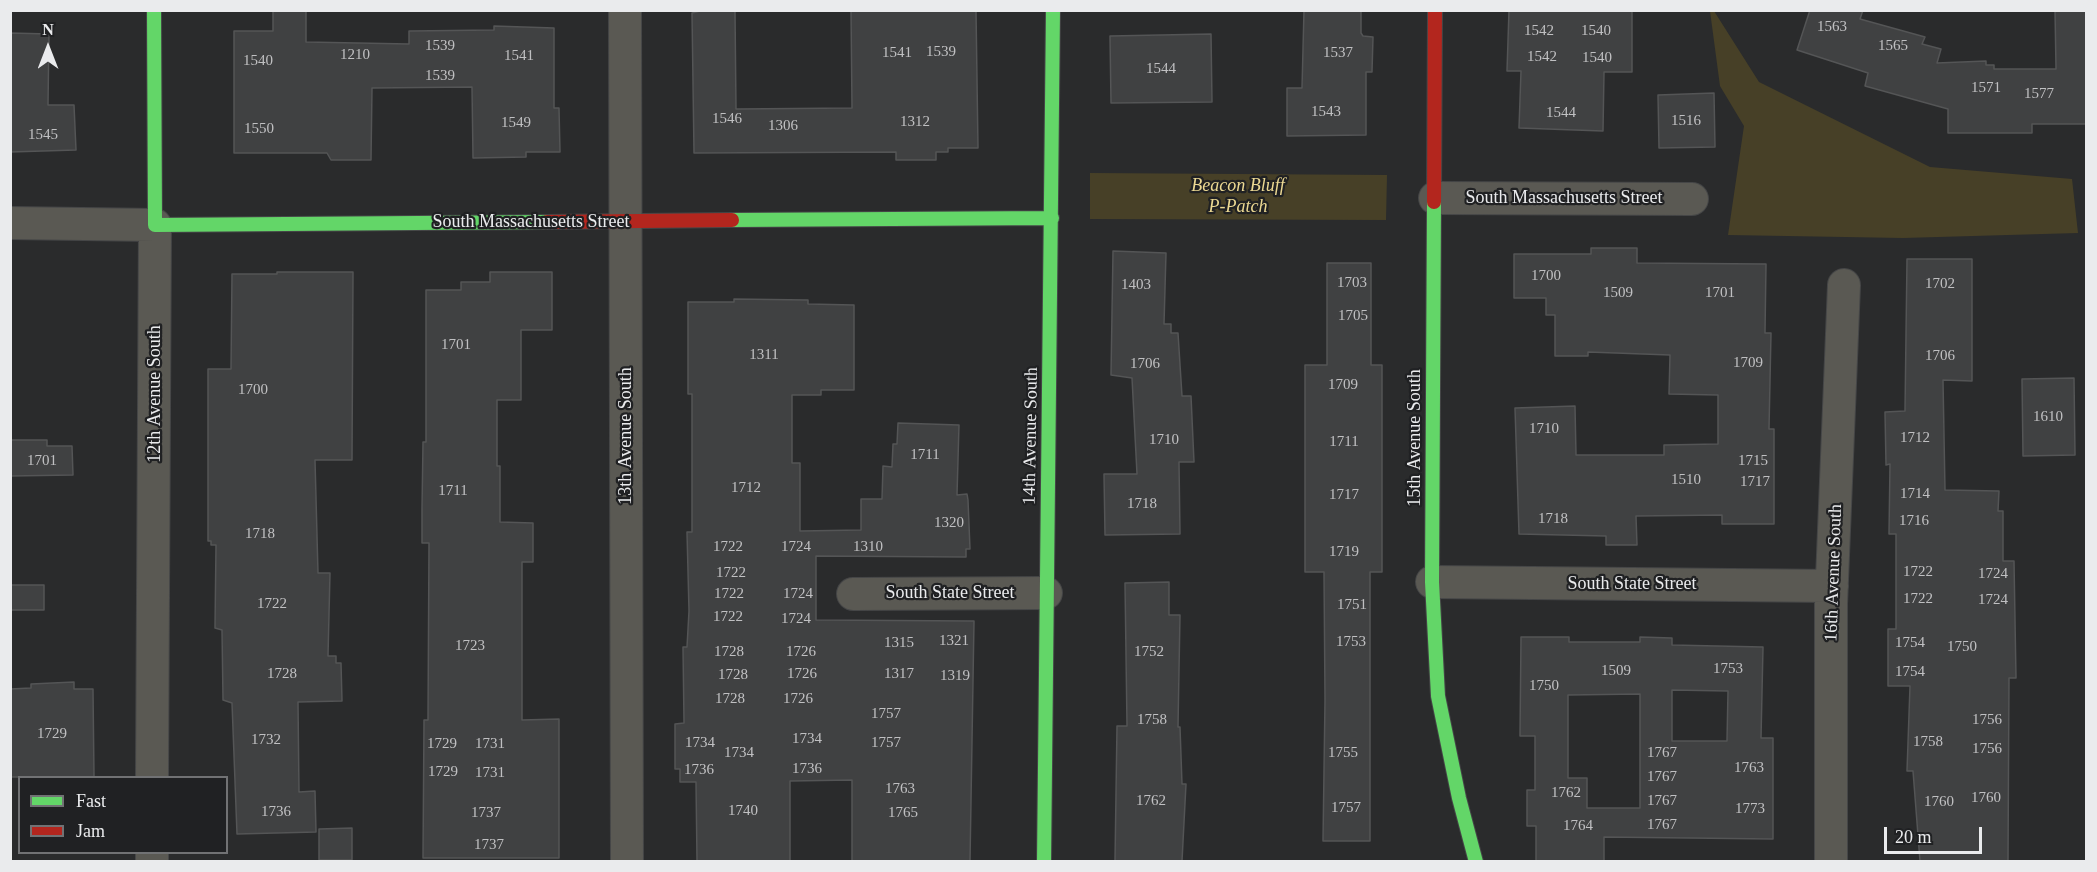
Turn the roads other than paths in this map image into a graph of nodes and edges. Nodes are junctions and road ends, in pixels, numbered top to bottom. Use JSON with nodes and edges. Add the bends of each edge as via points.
{"nodes":[{"id":1,"x":154,"y":10,"type":"edge"},
{"id":2,"x":625,"y":10,"type":"edge"},
{"id":3,"x":1053,"y":10,"type":"edge"},
{"id":4,"x":1435,"y":10,"type":"edge"},
{"id":5,"x":1435,"y":198,"type":"junction"},
{"id":6,"x":1692,"y":199,"type":"dead end"},
{"id":7,"x":1052,"y":218,"type":"junction"},
{"id":8,"x":625,"y":221,"type":"junction"},
{"id":9,"x":10,"y":223,"type":"edge"},
{"id":10,"x":155,"y":225,"type":"junction"},
{"id":11,"x":1844,"y":285,"type":"dead end"},
{"id":12,"x":1432,"y":582,"type":"junction"},
{"id":13,"x":1832,"y":586,"type":"junction"},
{"id":14,"x":1046,"y":593,"type":"junction"},
{"id":15,"x":853,"y":594,"type":"dead end"},
{"id":16,"x":152,"y":776,"type":"edge"},
{"id":17,"x":627,"y":861,"type":"edge"},
{"id":18,"x":1044,"y":861,"type":"edge"},
{"id":19,"x":1476,"y":861,"type":"edge"},
{"id":20,"x":1831,"y":861,"type":"edge"}],
"edges":[{"from":1,"to":10,"type":"street","name":"12th Avenue South"},
{"from":2,"to":8,"type":"street","name":"13th Avenue South"},
{"from":3,"to":7,"type":"street","name":"14th Avenue South"},
{"from":4,"to":5,"type":"street","name":"15th Avenue South"},
{"from":5,"to":6,"type":"street","name":"South Massachusetts Street"},
{"from":5,"to":12,"type":"street","name":"15th Avenue South"},
{"from":7,"to":8,"type":"street","name":"South Massachusetts Street"},
{"from":7,"to":14,"type":"street","name":"14th Avenue South"},
{"from":8,"to":10,"type":"street","name":"South Massachusetts Street"},
{"from":8,"to":17,"type":"street","name":"13th Avenue South"},
{"from":9,"to":10,"type":"street","name":"South Massachusetts Street"},
{"from":10,"to":16,"type":"street","name":"12th Avenue South"},
{"from":11,"to":13,"type":"street","name":"16th Avenue South"},
{"from":12,"to":13,"type":"street","name":"South State Street"},
{"from":12,"to":19,"type":"street","name":"15th Avenue South","via":[[1437,696]]},
{"from":13,"to":20,"type":"street","name":"16th Avenue South"},
{"from":14,"to":15,"type":"street","name":"South State Street"},
{"from":14,"to":18,"type":"street","name":"14th Avenue South"}]}
